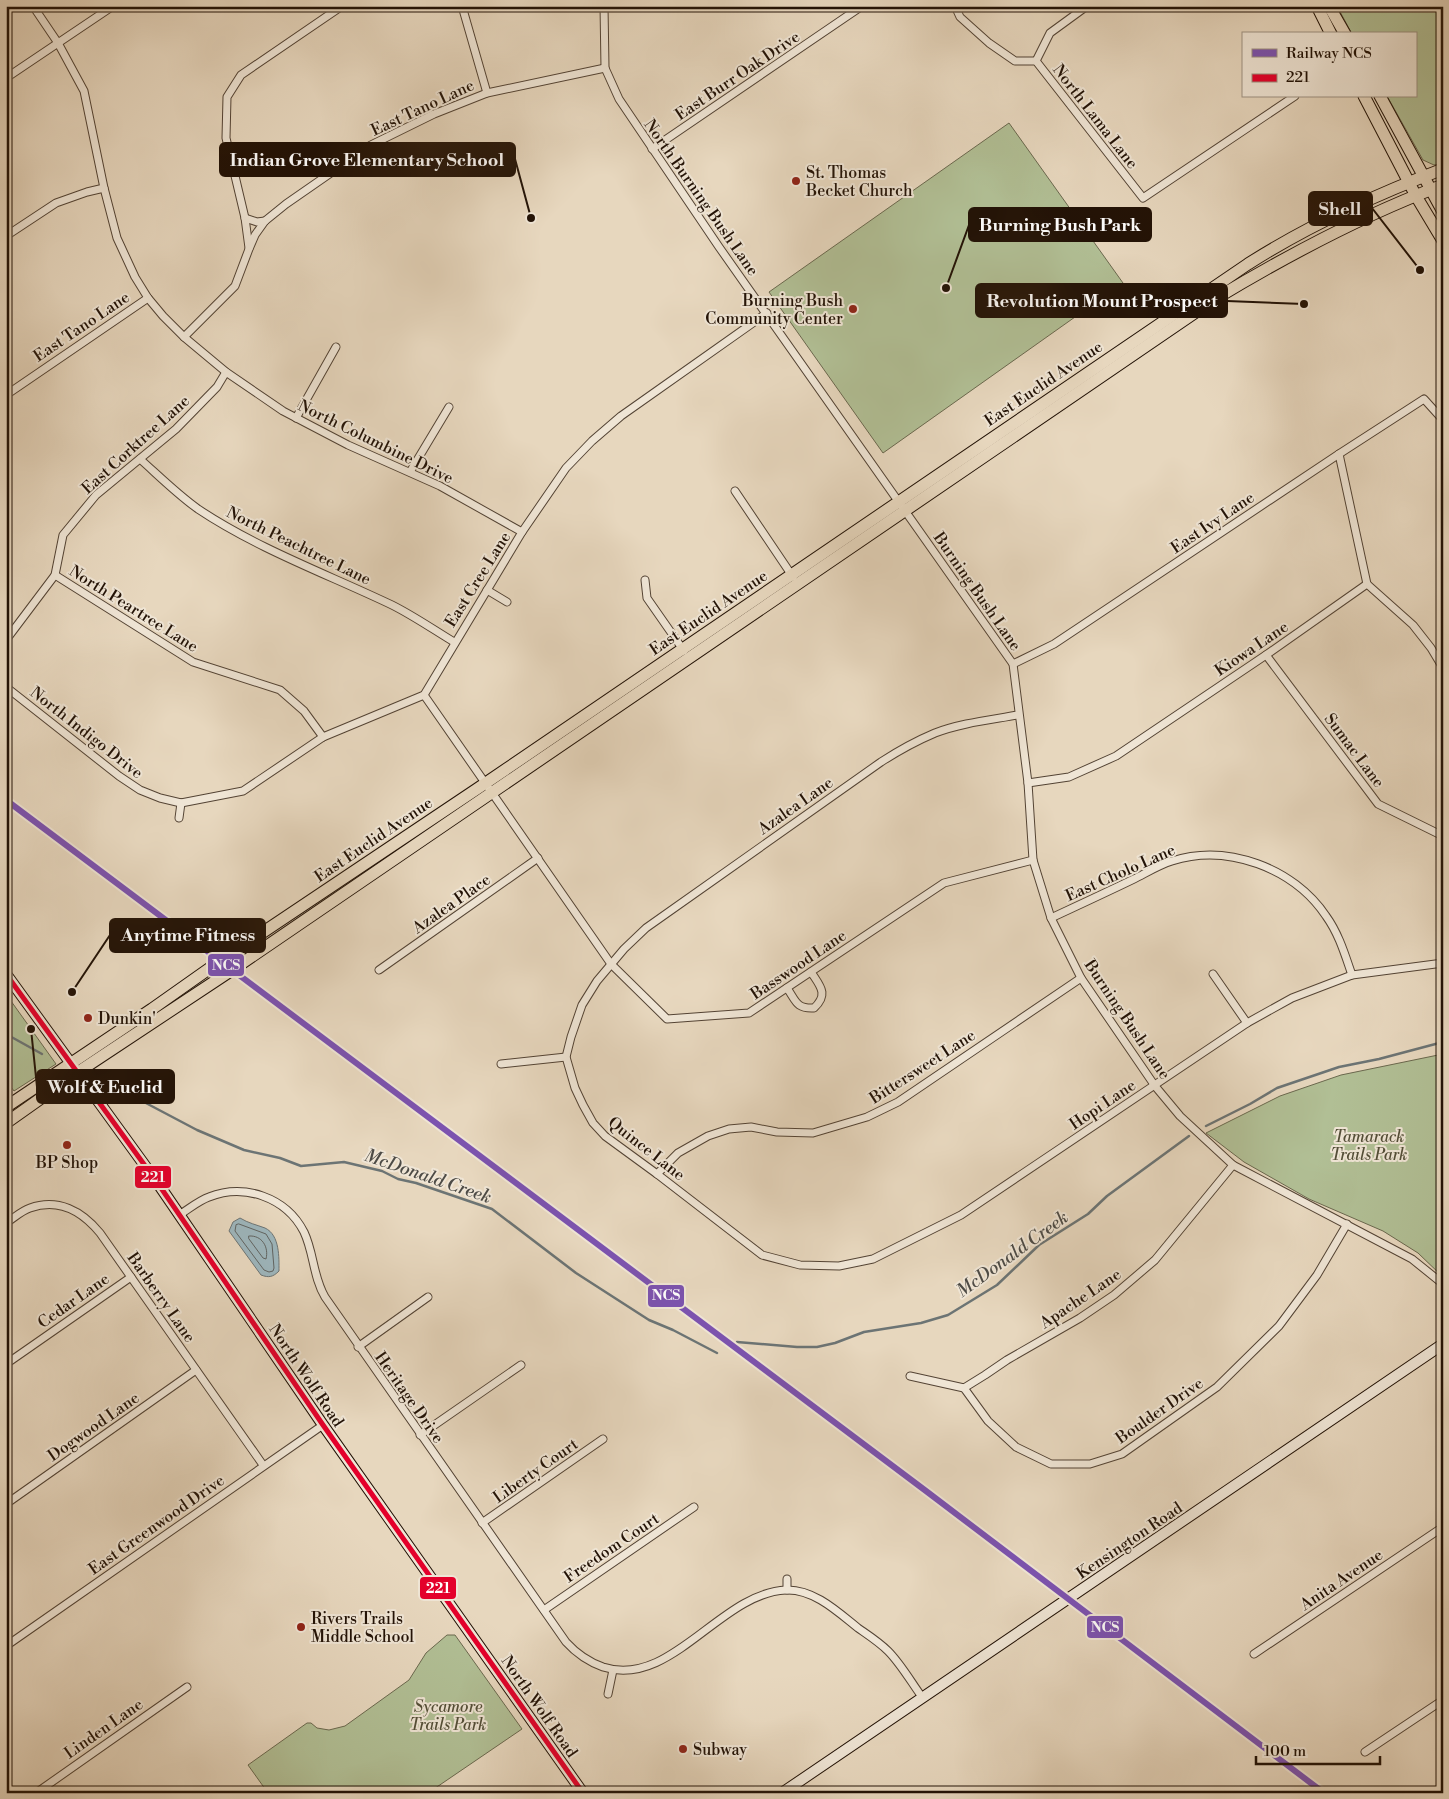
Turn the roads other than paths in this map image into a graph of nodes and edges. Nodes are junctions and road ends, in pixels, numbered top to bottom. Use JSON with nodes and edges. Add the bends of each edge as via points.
{"nodes":[{"id":1,"x":33,"y":6,"type":"edge"},
{"id":2,"x":113,"y":6,"type":"edge"},
{"id":3,"x":342,"y":6,"type":"edge"},
{"id":4,"x":462,"y":6,"type":"edge"},
{"id":5,"x":604,"y":6,"type":"edge"},
{"id":6,"x":862,"y":6,"type":"edge"},
{"id":7,"x":955,"y":6,"type":"edge"},
{"id":8,"x":1088,"y":6,"type":"edge"},
{"id":9,"x":1317,"y":6,"type":"edge"},
{"id":10,"x":1330,"y":6,"type":"edge"},
{"id":11,"x":1330,"y":32,"type":"edge"},
{"id":12,"x":1344,"y":32,"type":"edge"},
{"id":13,"x":58,"y":43,"type":"junction"},
{"id":14,"x":1036,"y":61,"type":"junction"},
{"id":15,"x":605,"y":68,"type":"junction"},
{"id":16,"x":6,"y":78,"type":"edge"},
{"id":17,"x":486,"y":93,"type":"junction"},
{"id":18,"x":1292,"y":98,"type":"edge"},
{"id":19,"x":1365,"y":98,"type":"edge"},
{"id":20,"x":1381,"y":98,"type":"edge"},
{"id":21,"x":652,"y":149,"type":"junction"},
{"id":22,"x":1443,"y":169,"type":"edge"},
{"id":23,"x":1424,"y":176,"type":"junction"},
{"id":24,"x":1409,"y":182,"type":"junction"},
{"id":25,"x":1443,"y":185,"type":"edge"},
{"id":26,"x":104,"y":188,"type":"junction"},
{"id":27,"x":1431,"y":190,"type":"junction"},
{"id":28,"x":1416,"y":196,"type":"junction"},
{"id":29,"x":1443,"y":212,"type":"edge"},
{"id":30,"x":245,"y":218,"type":"junction"},
{"id":31,"x":265,"y":221,"type":"junction"},
{"id":32,"x":6,"y":236,"type":"edge"},
{"id":33,"x":1443,"y":241,"type":"edge"},
{"id":34,"x":249,"y":249,"type":"junction"},
{"id":35,"x":148,"y":298,"type":"junction"},
{"id":36,"x":767,"y":313,"type":"junction"},
{"id":37,"x":184,"y":337,"type":"junction"},
{"id":38,"x":336,"y":347,"type":"dead end"},
{"id":39,"x":226,"y":372,"type":"junction"},
{"id":40,"x":6,"y":395,"type":"edge"},
{"id":41,"x":448,"y":407,"type":"dead end"},
{"id":42,"x":296,"y":418,"type":"junction"},
{"id":43,"x":1443,"y":420,"type":"edge"},
{"id":44,"x":1338,"y":454,"type":"junction"},
{"id":45,"x":140,"y":459,"type":"junction"},
{"id":46,"x":410,"y":472,"type":"junction"},
{"id":47,"x":735,"y":491,"type":"dead end"},
{"id":48,"x":902,"y":506,"type":"junction"},
{"id":49,"x":522,"y":532,"type":"junction"},
{"id":50,"x":55,"y":575,"type":"junction"},
{"id":51,"x":795,"y":579,"type":"junction"},
{"id":52,"x":645,"y":580,"type":"dead end"},
{"id":53,"x":1367,"y":584,"type":"junction"},
{"id":54,"x":487,"y":590,"type":"junction"},
{"id":55,"x":507,"y":602,"type":"dead end"},
{"id":56,"x":6,"y":640,"type":"edge"},
{"id":57,"x":454,"y":642,"type":"junction"},
{"id":58,"x":686,"y":653,"type":"junction"},
{"id":59,"x":1266,"y":655,"type":"junction"},
{"id":60,"x":1012,"y":664,"type":"junction"},
{"id":61,"x":1443,"y":668,"type":"edge"},
{"id":62,"x":6,"y":687,"type":"edge"},
{"id":63,"x":424,"y":695,"type":"junction"},
{"id":64,"x":1018,"y":715,"type":"junction"},
{"id":65,"x":323,"y":738,"type":"junction"},
{"id":66,"x":1028,"y":783,"type":"junction"},
{"id":67,"x":489,"y":787,"type":"junction"},
{"id":68,"x":180,"y":803,"type":"junction"},
{"id":69,"x":179,"y":818,"type":"dead end"},
{"id":70,"x":1443,"y":836,"type":"edge"},
{"id":71,"x":538,"y":858,"type":"junction"},
{"id":72,"x":1033,"y":860,"type":"junction"},
{"id":73,"x":1052,"y":918,"type":"junction"},
{"id":74,"x":1443,"y":962,"type":"edge"},
{"id":75,"x":611,"y":964,"type":"junction"},
{"id":76,"x":379,"y":970,"type":"dead end"},
{"id":77,"x":811,"y":972,"type":"junction"},
{"id":78,"x":6,"y":974,"type":"edge"},
{"id":79,"x":1213,"y":974,"type":"dead end"},
{"id":80,"x":1352,"y":975,"type":"junction"},
{"id":81,"x":1080,"y":978,"type":"junction"},
{"id":82,"x":786,"y":988,"type":"junction"},
{"id":83,"x":1247,"y":1023,"type":"junction"},
{"id":84,"x":566,"y":1057,"type":"junction"},
{"id":85,"x":501,"y":1064,"type":"dead end"},
{"id":86,"x":74,"y":1067,"type":"junction"},
{"id":87,"x":1155,"y":1086,"type":"junction"},
{"id":88,"x":6,"y":1107,"type":"edge"},
{"id":89,"x":6,"y":1123,"type":"edge"},
{"id":90,"x":1233,"y":1165,"type":"junction"},
{"id":91,"x":657,"y":1174,"type":"junction"},
{"id":92,"x":180,"y":1215,"type":"junction"},
{"id":93,"x":6,"y":1223,"type":"edge"},
{"id":94,"x":1347,"y":1224,"type":"junction"},
{"id":95,"x":839,"y":1266,"type":"joint"},
{"id":96,"x":131,"y":1277,"type":"junction"},
{"id":97,"x":1443,"y":1284,"type":"edge"},
{"id":98,"x":428,"y":1297,"type":"dead end"},
{"id":99,"x":1443,"y":1344,"type":"edge"},
{"id":100,"x":358,"y":1347,"type":"junction"},
{"id":101,"x":6,"y":1364,"type":"edge"},
{"id":102,"x":521,"y":1364,"type":"dead end"},
{"id":103,"x":196,"y":1370,"type":"junction"},
{"id":104,"x":910,"y":1376,"type":"dead end"},
{"id":105,"x":964,"y":1388,"type":"junction"},
{"id":106,"x":323,"y":1426,"type":"junction"},
{"id":107,"x":420,"y":1435,"type":"junction"},
{"id":108,"x":603,"y":1439,"type":"dead end"},
{"id":109,"x":263,"y":1466,"type":"junction"},
{"id":110,"x":6,"y":1504,"type":"edge"},
{"id":111,"x":694,"y":1507,"type":"dead end"},
{"id":112,"x":482,"y":1524,"type":"junction"},
{"id":113,"x":1443,"y":1527,"type":"edge"},
{"id":114,"x":787,"y":1579,"type":"dead end"},
{"id":115,"x":787,"y":1590,"type":"junction"},
{"id":116,"x":544,"y":1610,"type":"junction"},
{"id":117,"x":6,"y":1646,"type":"edge"},
{"id":118,"x":1254,"y":1654,"type":"dead end"},
{"id":119,"x":613,"y":1670,"type":"junction"},
{"id":120,"x":187,"y":1687,"type":"dead end"},
{"id":121,"x":608,"y":1694,"type":"dead end"},
{"id":122,"x":922,"y":1697,"type":"junction"},
{"id":123,"x":1443,"y":1700,"type":"edge"},
{"id":124,"x":1365,"y":1752,"type":"dead end"},
{"id":125,"x":36,"y":1793,"type":"edge"},
{"id":126,"x":583,"y":1793,"type":"edge"},
{"id":127,"x":782,"y":1793,"type":"edge"}],
"edges":[{"from":1,"to":13,"type":"street","name":"North Columbine Drive"},
{"from":2,"to":13,"type":"street"},
{"from":3,"to":30,"type":"street","via":[[241,75],[227,97],[226,138]]},
{"from":4,"to":17,"type":"street"},
{"from":5,"to":15,"type":"street","name":"North Burning Bush Lane"},
{"from":6,"to":21,"type":"street","name":"East Burr Oak Drive"},
{"from":7,"to":14,"type":"street","name":"North Lama Lane","via":[[960,17],[1015,61]]},
{"from":8,"to":14,"type":"street","via":[[1050,33]]},
{"from":9,"to":11,"type":"main road"},
{"from":10,"to":12,"type":"main road"},
{"from":13,"to":16,"type":"street"},
{"from":13,"to":26,"type":"street","name":"North Columbine Drive","via":[[84,91]]},
{"from":14,"to":18,"type":"street","name":"North Lama Lane","via":[[1143,198]]},
{"from":15,"to":17,"type":"street","name":"East Tano Lane"},
{"from":15,"to":21,"type":"street","name":"North Burning Bush Lane","via":[[619,99]]},
{"from":17,"to":31,"type":"street","name":"East Tano Lane","via":[[371,145]]},
{"from":19,"to":24,"type":"main road"},
{"from":20,"to":23,"type":"main road"},
{"from":21,"to":36,"type":"street","name":"North Burning Bush Lane"},
{"from":22,"to":23,"type":"main road","name":"East Euclid Avenue"},
{"from":23,"to":24,"type":"main road","name":"East Euclid Avenue"},
{"from":23,"to":27,"type":"main road"},
{"from":24,"to":28,"type":"main road"},
{"from":24,"to":48,"type":"main road","name":"East Euclid Avenue","via":[[1272,248]]},
{"from":25,"to":27,"type":"main road","name":"East Euclid Avenue"},
{"from":26,"to":32,"type":"street","via":[[56,203]]},
{"from":26,"to":35,"type":"street","name":"North Columbine Drive","via":[[123,254]]},
{"from":27,"to":28,"type":"main road","name":"East Euclid Avenue"},
{"from":27,"to":29,"type":"main road"},
{"from":28,"to":33,"type":"main road"},
{"from":28,"to":48,"type":"main road","name":"East Euclid Avenue","via":[[1358,220],[1269,266]]},
{"from":30,"to":31,"type":"street"},
{"from":30,"to":34,"type":"street"},
{"from":31,"to":34,"type":"street","name":"East Tano Lane"},
{"from":34,"to":37,"type":"street","name":"East Tano Lane","via":[[236,286]]},
{"from":35,"to":37,"type":"street","name":"North Columbine Drive"},
{"from":35,"to":40,"type":"street","name":"East Tano Lane"},
{"from":36,"to":48,"type":"street","name":"North Burning Bush Lane"},
{"from":36,"to":49,"type":"street","name":"East Cree Lane","via":[[621,416],[592,441],[566,468]]},
{"from":37,"to":39,"type":"street","name":"North Columbine Drive"},
{"from":38,"to":42,"type":"street"},
{"from":39,"to":42,"type":"street","name":"North Columbine Drive"},
{"from":39,"to":45,"type":"street","name":"East Corktree Lane","via":[[193,413]]},
{"from":41,"to":46,"type":"street"},
{"from":42,"to":46,"type":"street","name":"North Columbine Drive"},
{"from":43,"to":44,"type":"street","name":"East Ivy Lane","via":[[1424,399]]},
{"from":44,"to":53,"type":"street"},
{"from":44,"to":60,"type":"street","name":"East Ivy Lane","via":[[1054,644]]},
{"from":45,"to":50,"type":"street","name":"East Corktree Lane","via":[[96,495],[63,535]]},
{"from":45,"to":57,"type":"street","name":"North Peachtree Lane","via":[[177,493],[220,522],[393,606]]},
{"from":46,"to":49,"type":"street","name":"North Columbine Drive"},
{"from":47,"to":51,"type":"street"},
{"from":48,"to":51,"type":"main road","name":"East Euclid Avenue"},
{"from":48,"to":60,"type":"street","name":"Burning Bush Lane"},
{"from":49,"to":54,"type":"street","name":"East Cree Lane"},
{"from":50,"to":56,"type":"street","name":"East Corktree Lane"},
{"from":50,"to":65,"type":"street","name":"North Peartree Lane","via":[[192,662],[280,690],[304,711]]},
{"from":51,"to":58,"type":"main road","name":"East Euclid Avenue"},
{"from":52,"to":58,"type":"street","via":[[647,598]]},
{"from":53,"to":59,"type":"street","name":"Kiowa Lane"},
{"from":53,"to":61,"type":"street","via":[[1413,625]]},
{"from":54,"to":55,"type":"street"},
{"from":54,"to":57,"type":"street","name":"East Cree Lane"},
{"from":57,"to":63,"type":"street","name":"East Cree Lane"},
{"from":58,"to":67,"type":"main road","name":"East Euclid Avenue"},
{"from":59,"to":66,"type":"street","name":"Kiowa Lane","via":[[1116,756],[1069,777]]},
{"from":59,"to":70,"type":"street","name":"Sumac Lane","via":[[1378,804]]},
{"from":60,"to":64,"type":"street","name":"Burning Bush Lane"},
{"from":62,"to":68,"type":"street","name":"North Indigo Drive","via":[[140,790]]},
{"from":63,"to":65,"type":"street"},
{"from":63,"to":67,"type":"street","name":"Basswood Lane"},
{"from":64,"to":66,"type":"street","name":"Burning Bush Lane"},
{"from":64,"to":75,"type":"street","name":"Azalea Lane","via":[[965,724],[936,733],[880,762],[646,928]]},
{"from":65,"to":68,"type":"street","via":[[243,791]]},
{"from":66,"to":72,"type":"street","name":"Burning Bush Lane"},
{"from":67,"to":71,"type":"street","name":"Basswood Lane"},
{"from":67,"to":86,"type":"main road","name":"East Euclid Avenue","via":[[232,970]]},
{"from":68,"to":69,"type":"street"},
{"from":71,"to":75,"type":"street","name":"Basswood Lane"},
{"from":71,"to":76,"type":"street","name":"Azalea Place"},
{"from":72,"to":73,"type":"street","name":"Burning Bush Lane"},
{"from":72,"to":77,"type":"street","name":"Basswood Lane","via":[[944,883]]},
{"from":73,"to":80,"type":"street","name":"East Cholo Lane","via":[[1172,861],[1199,855],[1228,856],[1255,862],[1283,875],[1305,892],[1334,929]]},
{"from":73,"to":81,"type":"street","name":"Burning Bush Lane"},
{"from":74,"to":80,"type":"street","name":"Hopi Lane"},
{"from":75,"to":82,"type":"street","name":"Basswood Lane","via":[[667,1019],[749,1013]]},
{"from":75,"to":84,"type":"street","name":"Quince Lane","via":[[582,1005]]},
{"from":77,"to":82,"type":"street","name":"Basswood Lane"},
{"from":77,"to":82,"type":"street","via":[[823,994],[814,1008],[798,1006]]},
{"from":78,"to":86,"type":"main road","name":"North Wolf Road"},
{"from":79,"to":83,"type":"street"},
{"from":80,"to":83,"type":"street","name":"Hopi Lane","via":[[1292,998]]},
{"from":81,"to":87,"type":"street","name":"Burning Bush Lane"},
{"from":81,"to":91,"type":"street","name":"Bittersweet Lane","via":[[898,1102],[867,1117],[812,1133],[751,1127],[729,1129],[708,1136],[678,1153]]},
{"from":83,"to":87,"type":"street","name":"Hopi Lane"},
{"from":84,"to":85,"type":"street"},
{"from":84,"to":91,"type":"street","name":"Quince Lane","via":[[575,1088],[593,1123],[605,1136]]},
{"from":86,"to":88,"type":"main road","name":"East Euclid Avenue"},
{"from":86,"to":89,"type":"main road","name":"East Euclid Avenue"},
{"from":86,"to":92,"type":"main road","name":"North Wolf Road"},
{"from":87,"to":90,"type":"street","name":"Burning Bush Lane","via":[[1180,1116]]},
{"from":87,"to":95,"type":"street","name":"Hopi Lane","via":[[961,1215],[873,1259]]},
{"from":90,"to":94,"type":"street","name":"Burning Bush Lane"},
{"from":90,"to":105,"type":"street","name":"Apache Lane","via":[[1155,1260],[1114,1295]]},
{"from":91,"to":95,"type":"street","name":"Quince Lane","via":[[762,1255],[800,1265]]},
{"from":92,"to":100,"type":"street","name":"Heritage Drive","via":[[206,1198],[223,1192],[262,1195],[280,1205],[303,1231],[320,1289]]},
{"from":92,"to":106,"type":"main road","name":"North Wolf Road"},
{"from":93,"to":96,"type":"street","name":"Barberry Lane","via":[[29,1208],[51,1204],[69,1207],[94,1226]]},
{"from":94,"to":97,"type":"street","name":"Burning Bush Lane","via":[[1412,1259]]},
{"from":94,"to":105,"type":"street","name":"Boulder Drive","via":[[1317,1274],[1279,1326],[1217,1387],[1122,1454],[1090,1464],[1051,1464],[1016,1446],[988,1421]]},
{"from":96,"to":101,"type":"street","name":"Cedar Lane"},
{"from":96,"to":103,"type":"street","name":"Barberry Lane"},
{"from":98,"to":100,"type":"street"},
{"from":99,"to":122,"type":"main road","name":"Kensington Road"},
{"from":100,"to":107,"type":"street","name":"Heritage Drive"},
{"from":102,"to":107,"type":"street"},
{"from":103,"to":109,"type":"street","name":"Barberry Lane"},
{"from":103,"to":110,"type":"street","name":"Dogwood Lane"},
{"from":104,"to":105,"type":"street"},
{"from":106,"to":109,"type":"street","name":"East Greenwood Drive"},
{"from":106,"to":126,"type":"main road","name":"North Wolf Road"},
{"from":107,"to":112,"type":"street","name":"Heritage Drive"},
{"from":108,"to":112,"type":"street","name":"Liberty Court"},
{"from":109,"to":117,"type":"street","name":"East Greenwood Drive"},
{"from":111,"to":116,"type":"street","name":"Freedom Court"},
{"from":112,"to":116,"type":"street","name":"Heritage Drive"},
{"from":113,"to":118,"type":"street","name":"Anita Avenue"},
{"from":114,"to":115,"type":"street"},
{"from":115,"to":119,"type":"street","name":"Heritage Drive","via":[[765,1594],[748,1602],[657,1662],[635,1670]]},
{"from":115,"to":122,"type":"street","name":"Heritage Drive","via":[[818,1598],[877,1642],[895,1659]]},
{"from":116,"to":119,"type":"street","name":"Heritage Drive","via":[[572,1650],[597,1665]]},
{"from":119,"to":121,"type":"street"},
{"from":120,"to":125,"type":"street","name":"Linden Lane"},
{"from":122,"to":127,"type":"main road","name":"Kensington Road"},
{"from":123,"to":124,"type":"street"}]}
